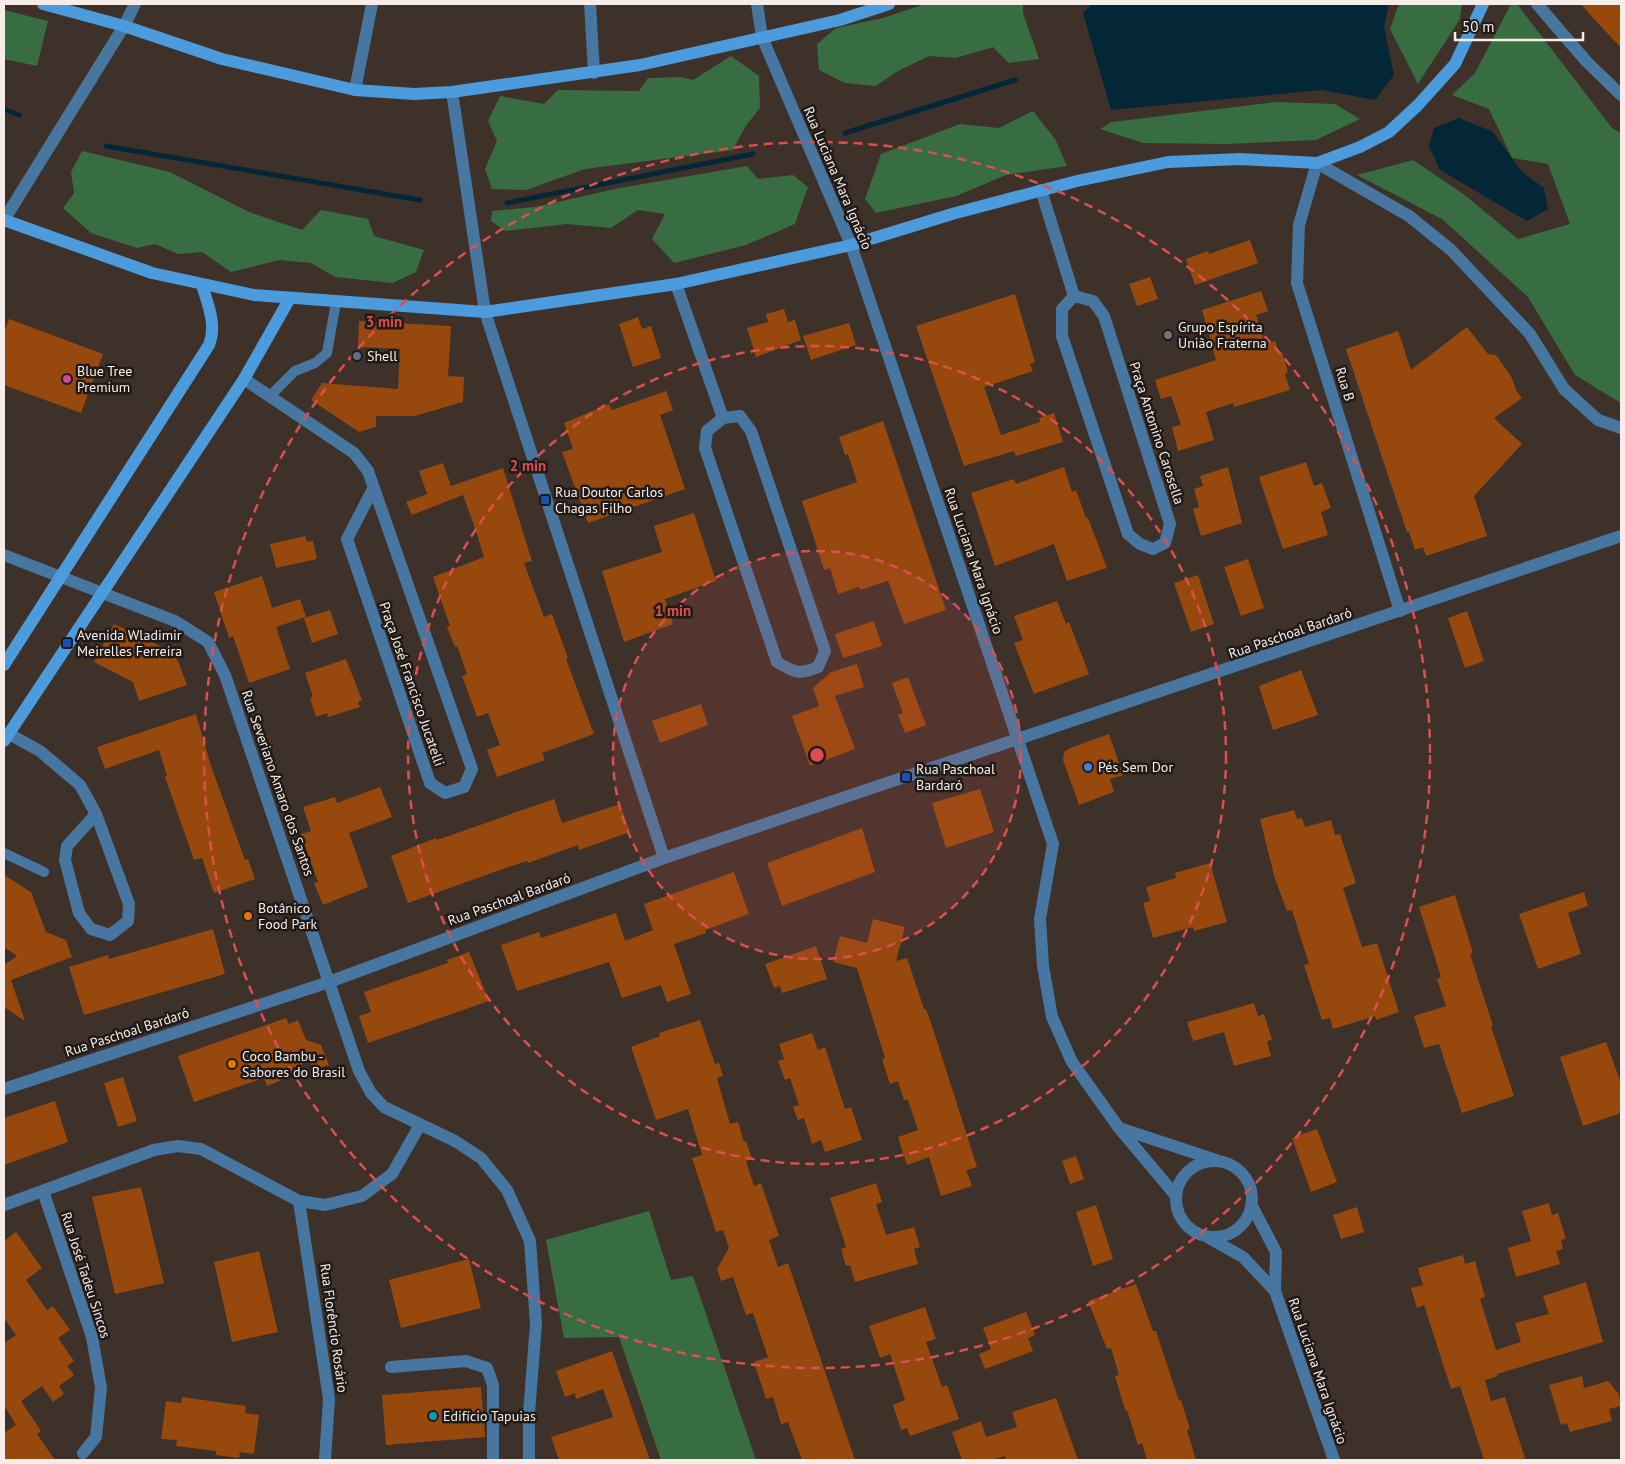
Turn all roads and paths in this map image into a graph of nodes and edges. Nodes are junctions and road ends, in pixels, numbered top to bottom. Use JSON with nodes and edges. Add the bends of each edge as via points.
{"nodes":[{"id":1,"x":43,"y":4,"type":"edge"},
{"id":2,"x":135,"y":4,"type":"edge"},
{"id":3,"x":372,"y":4,"type":"edge"},
{"id":4,"x":590,"y":4,"type":"edge"},
{"id":5,"x":758,"y":4,"type":"edge"},
{"id":6,"x":889,"y":4,"type":"edge"},
{"id":7,"x":1483,"y":4,"type":"edge"},
{"id":8,"x":1537,"y":4,"type":"edge"},
{"id":9,"x":124,"y":26,"type":"junction"},
{"id":10,"x":762,"y":37,"type":"junction"},
{"id":11,"x":594,"y":72,"type":"junction"},
{"id":12,"x":355,"y":90,"type":"junction"},
{"id":13,"x":452,"y":92,"type":"junction"},
{"id":14,"x":1621,"y":94,"type":"edge"},
{"id":15,"x":1317,"y":163,"type":"junction"},
{"id":16,"x":1041,"y":190,"type":"junction"},
{"id":17,"x":4,"y":220,"type":"edge"},
{"id":18,"x":851,"y":245,"type":"junction"},
{"id":19,"x":676,"y":284,"type":"junction"},
{"id":20,"x":202,"y":285,"type":"junction"},
{"id":21,"x":1074,"y":296,"type":"junction"},
{"id":22,"x":290,"y":298,"type":"junction"},
{"id":23,"x":336,"y":302,"type":"junction"},
{"id":24,"x":485,"y":312,"type":"junction"},
{"id":25,"x":244,"y":379,"type":"junction"},
{"id":26,"x":270,"y":396,"type":"junction"},
{"id":27,"x":723,"y":418,"type":"junction"},
{"id":28,"x":1621,"y":428,"type":"edge"},
{"id":29,"x":373,"y":489,"type":"junction"},
{"id":30,"x":1621,"y":536,"type":"edge"},
{"id":31,"x":4,"y":555,"type":"edge"},
{"id":32,"x":62,"y":576,"type":"junction"},
{"id":33,"x":101,"y":592,"type":"junction"},
{"id":34,"x":1400,"y":612,"type":"junction"},
{"id":35,"x":4,"y":665,"type":"edge"},
{"id":36,"x":6,"y":737,"type":"edge"},
{"id":37,"x":1019,"y":740,"type":"junction"},
{"id":38,"x":96,"y":814,"type":"junction"},
{"id":39,"x":4,"y":853,"type":"edge"},
{"id":40,"x":664,"y":858,"type":"junction"},
{"id":41,"x":44,"y":872,"type":"dead end"},
{"id":42,"x":329,"y":982,"type":"junction"},
{"id":43,"x":4,"y":1089,"type":"edge"},
{"id":44,"x":420,"y":1125,"type":"junction"},
{"id":45,"x":1119,"y":1128,"type":"junction"},
{"id":46,"x":1221,"y":1162,"type":"junction"},
{"id":47,"x":43,"y":1191,"type":"junction"},
{"id":48,"x":1176,"y":1196,"type":"junction"},
{"id":49,"x":299,"y":1201,"type":"junction"},
{"id":50,"x":4,"y":1205,"type":"edge"},
{"id":51,"x":1252,"y":1206,"type":"junction"},
{"id":52,"x":1205,"y":1236,"type":"junction"},
{"id":53,"x":1274,"y":1291,"type":"junction"},
{"id":54,"x":391,"y":1367,"type":"dead end"},
{"id":55,"x":83,"y":1453,"type":"dead end"},
{"id":56,"x":325,"y":1460,"type":"edge"},
{"id":57,"x":493,"y":1460,"type":"edge"},
{"id":58,"x":529,"y":1460,"type":"edge"},
{"id":59,"x":1334,"y":1460,"type":"edge"}],
"edges":[{"from":1,"to":9,"type":"main road"},
{"from":2,"to":9,"type":"street"},
{"from":3,"to":12,"type":"street"},
{"from":4,"to":11,"type":"street"},
{"from":5,"to":10,"type":"street","name":"Rua Luciana Mara Ignácio"},
{"from":6,"to":10,"type":"main road","via":[[840,20]]},
{"from":7,"to":15,"type":"main road","via":[[1454,64],[1418,105],[1388,132],[1360,147]]},
{"from":8,"to":14,"type":"street","via":[[1586,62]]},
{"from":9,"to":12,"type":"main road","via":[[222,59]]},
{"from":9,"to":17,"type":"street"},
{"from":10,"to":11,"type":"main road","via":[[640,66]]},
{"from":10,"to":18,"type":"street","name":"Rua Luciana Mara Ignácio"},
{"from":11,"to":13,"type":"main road"},
{"from":12,"to":13,"type":"main road","via":[[414,94]]},
{"from":13,"to":24,"type":"street"},
{"from":15,"to":16,"type":"main road","via":[[1240,159],[1168,162]]},
{"from":15,"to":28,"type":"street","via":[[1409,216],[1451,250],[1530,334],[1564,389],[1598,420]]},
{"from":15,"to":34,"type":"street","name":"Rua B","via":[[1299,226],[1297,283]]},
{"from":16,"to":18,"type":"main road"},
{"from":16,"to":21,"type":"street"},
{"from":17,"to":20,"type":"main road","via":[[152,273]]},
{"from":18,"to":19,"type":"main road"},
{"from":18,"to":37,"type":"street","name":"Rua Luciana Mara Ignácio"},
{"from":19,"to":24,"type":"main road"},
{"from":19,"to":27,"type":"street"},
{"from":20,"to":22,"type":"main road"},
{"from":20,"to":32,"type":"main road","via":[[213,322],[209,345]]},
{"from":21,"to":21,"type":"street","name":"Praça Antonino Carosella","via":[[1062,309],[1062,336],[1128,534],[1153,549],[1165,543],[1170,524],[1104,316],[1093,301]]},
{"from":22,"to":23,"type":"main road"},
{"from":22,"to":25,"type":"main road"},
{"from":23,"to":24,"type":"main road"},
{"from":23,"to":26,"type":"lane","via":[[327,353],[316,363],[295,371]]},
{"from":24,"to":40,"type":"street"},
{"from":25,"to":26,"type":"street","name":"Praça José Francisco Jucatelli"},
{"from":25,"to":33,"type":"main road"},
{"from":26,"to":29,"type":"street","name":"Praça José Francisco Jucatelli","via":[[354,454],[368,471]]},
{"from":27,"to":27,"type":"street","via":[[707,431],[705,448],[777,662],[803,674],[818,667],[825,651],[751,431],[740,416]]},
{"from":29,"to":29,"type":"street","name":"Praça José Francisco Jucatelli","via":[[472,769],[464,787],[445,793],[430,783],[347,539]]},
{"from":30,"to":34,"type":"street","name":"Rua Paschoal Bardaró"},
{"from":31,"to":32,"type":"street","name":"Rua Severiano Amaro dos Santos"},
{"from":32,"to":33,"type":"street","name":"Rua Severiano Amaro dos Santos"},
{"from":32,"to":35,"type":"main road"},
{"from":33,"to":36,"type":"main road"},
{"from":33,"to":42,"type":"street","name":"Rua Severiano Amaro dos Santos","via":[[175,621],[208,642],[225,675]]},
{"from":34,"to":37,"type":"street","name":"Rua Paschoal Bardaró"},
{"from":36,"to":38,"type":"street","via":[[40,751],[80,785]]},
{"from":37,"to":40,"type":"street","name":"Rua Paschoal Bardaró"},
{"from":37,"to":45,"type":"street","name":"Rua Luciana Mara Ignácio","via":[[1053,844],[1040,919],[1043,966],[1052,1017],[1072,1062]]},
{"from":38,"to":38,"type":"street","via":[[129,904],[128,921],[110,935],[91,929],[78,913],[64,860],[67,846]]},
{"from":39,"to":41,"type":"lane"},
{"from":40,"to":42,"type":"street","name":"Rua Paschoal Bardaró"},
{"from":42,"to":43,"type":"street","name":"Rua Paschoal Bardaró"},
{"from":42,"to":44,"type":"street","name":"Rua Severiano Amaro dos Santos","via":[[359,1071],[371,1093],[384,1107]]},
{"from":44,"to":49,"type":"street","via":[[392,1174],[362,1196],[325,1204]]},
{"from":44,"to":58,"type":"street","name":"Rua Severiano Amaro dos Santos","via":[[455,1141],[481,1158],[507,1190],[530,1242],[536,1324]]},
{"from":45,"to":46,"type":"street"},
{"from":45,"to":48,"type":"street","name":"Rua Luciana Mara Ignácio"},
{"from":46,"to":48,"type":"street","via":[[1208,1162],[1191,1169],[1179,1184]]},
{"from":46,"to":51,"type":"street","via":[[1242,1173],[1248,1183]]},
{"from":47,"to":49,"type":"street","via":[[154,1150],[178,1146],[201,1148]]},
{"from":47,"to":50,"type":"street"},
{"from":47,"to":55,"type":"street","name":"Rua José Tadeu Sincos","via":[[92,1336],[101,1388],[96,1437]]},
{"from":48,"to":52,"type":"street","via":[[1181,1220]]},
{"from":49,"to":56,"type":"street","name":"Rua Florêncio Rosário","via":[[329,1399]]},
{"from":51,"to":52,"type":"street","via":[[1233,1233],[1222,1237]]},
{"from":51,"to":53,"type":"street","name":"Rua Luciana Mara Ignácio","via":[[1276,1252]]},
{"from":52,"to":53,"type":"street","name":"Rua Luciana Mara Ignácio","via":[[1243,1257]]},
{"from":53,"to":59,"type":"street","name":"Rua Luciana Mara Ignácio"},
{"from":54,"to":57,"type":"street","via":[[466,1361],[488,1368],[493,1385]]}]}
